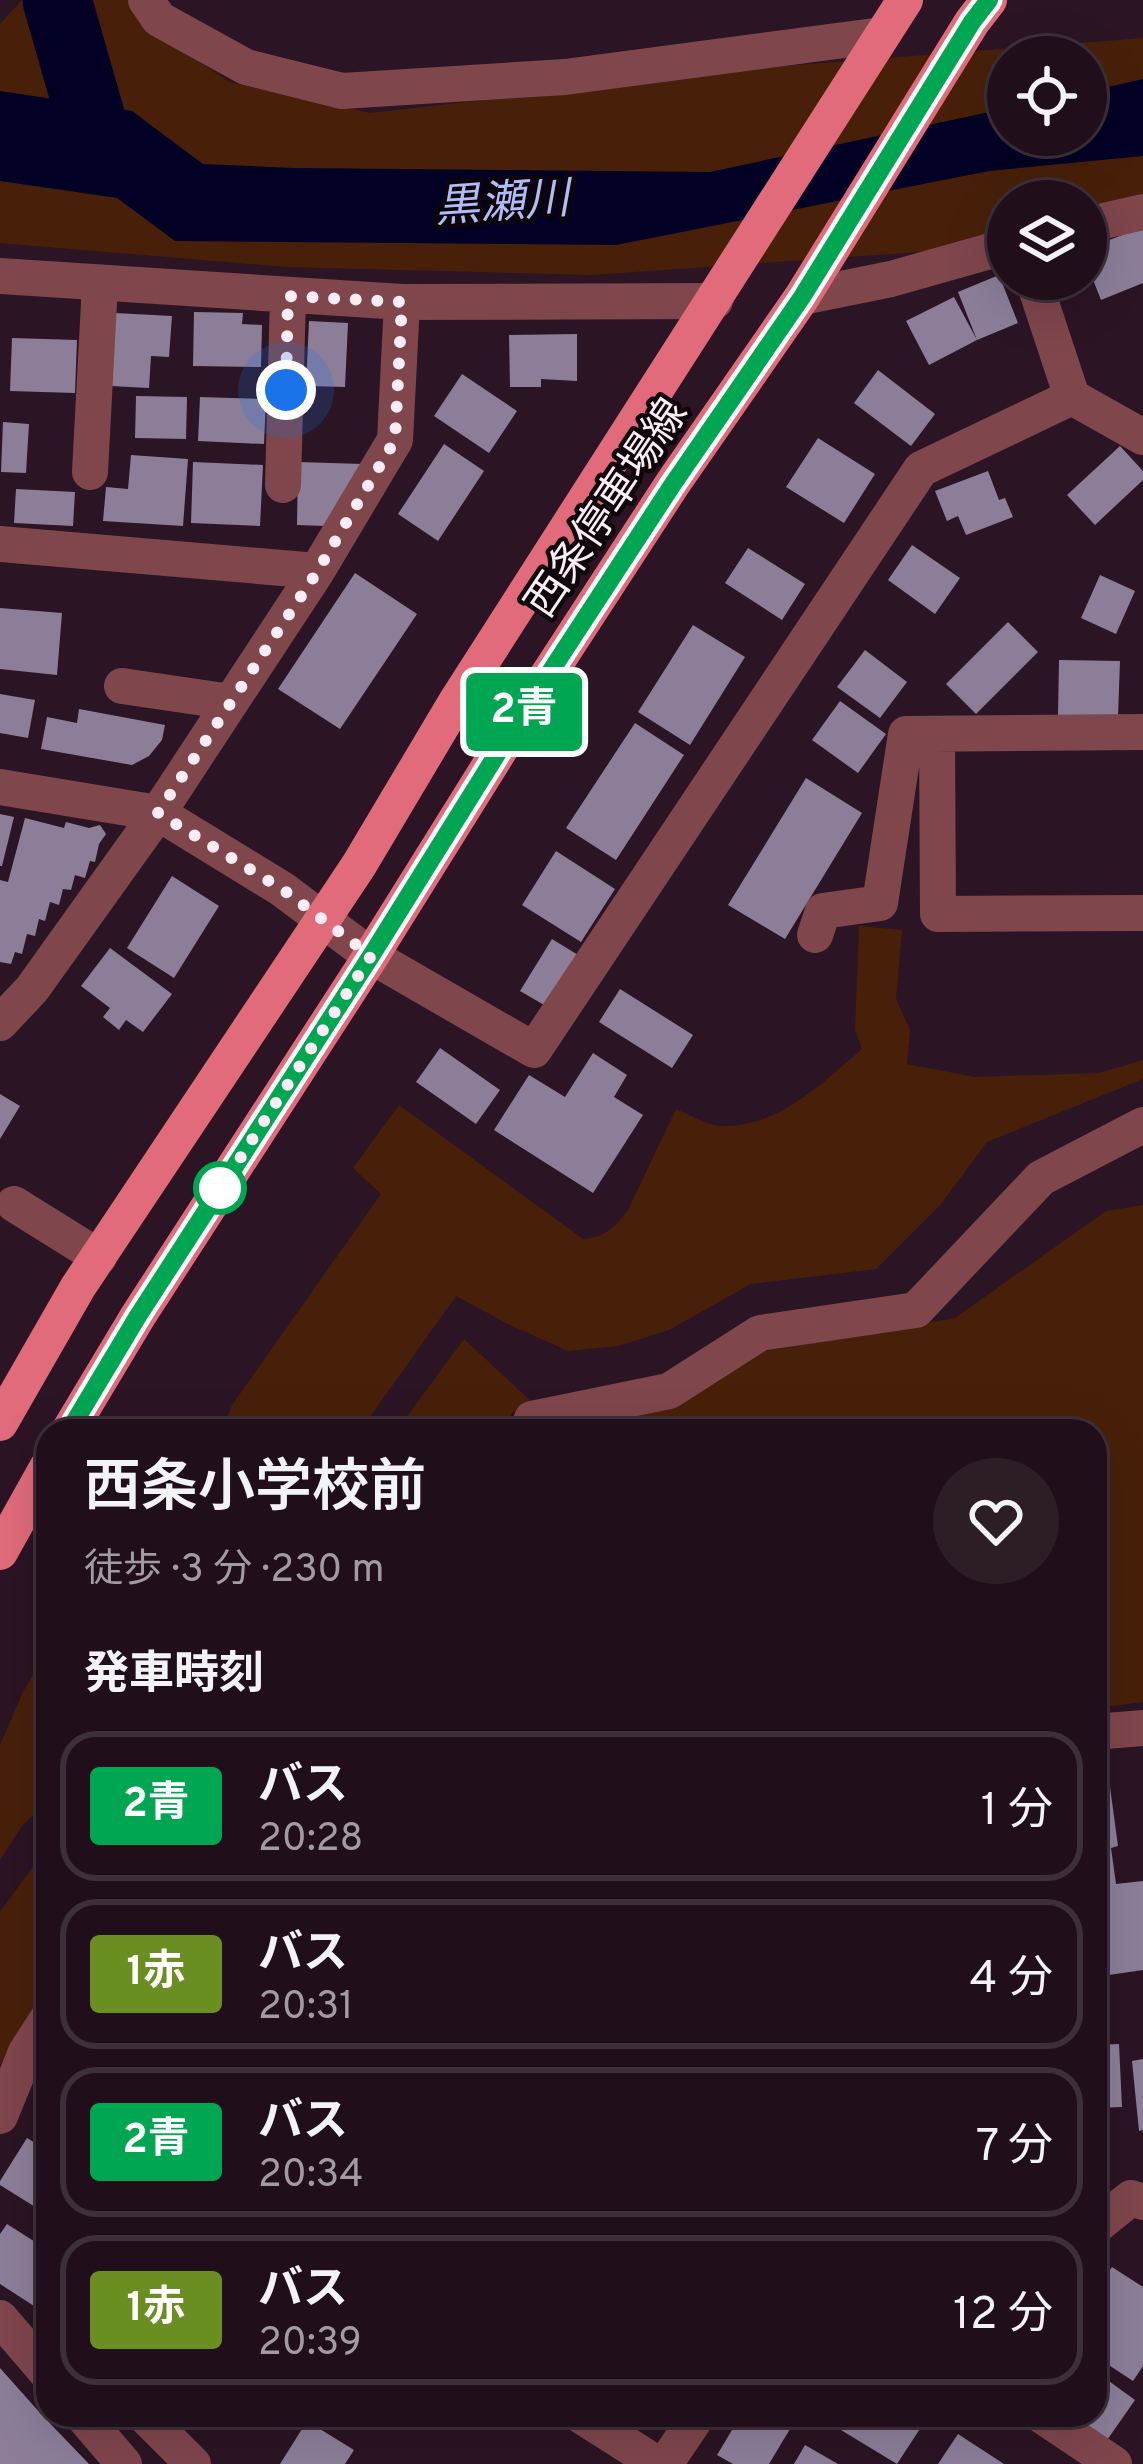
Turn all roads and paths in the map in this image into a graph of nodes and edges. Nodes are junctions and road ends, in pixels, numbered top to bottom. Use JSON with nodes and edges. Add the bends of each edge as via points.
{"nodes":[{"id":1,"x":146,"y":0,"type":"edge"},
{"id":2,"x":905,"y":0,"type":"edge"},
{"id":3,"x":980,"y":11,"type":"edge"},
{"id":4,"x":882,"y":35,"type":"junction"},
{"id":5,"x":1143,"y":212,"type":"edge"},
{"id":6,"x":1107,"y":220,"type":"edge"},
{"id":7,"x":987,"y":253,"type":"edge"},
{"id":8,"x":0,"y":276,"type":"edge"},
{"id":9,"x":100,"y":284,"type":"junction"},
{"id":10,"x":810,"y":284,"type":"junction"},
{"id":11,"x":722,"y":289,"type":"junction"},
{"id":12,"x":288,"y":296,"type":"junction"},
{"id":13,"x":1041,"y":300,"type":"edge"},
{"id":14,"x":402,"y":302,"type":"junction"},
{"id":15,"x":1072,"y":397,"type":"junction"},
{"id":16,"x":1143,"y":437,"type":"edge"},
{"id":17,"x":90,"y":472,"type":"dead end"},
{"id":18,"x":283,"y":485,"type":"dead end"},
{"id":19,"x":0,"y":544,"type":"edge"},
{"id":20,"x":317,"y":572,"type":"junction"},
{"id":21,"x":122,"y":686,"type":"dead end"},
{"id":22,"x":231,"y":702,"type":"junction"},
{"id":23,"x":937,"y":734,"type":"junction"},
{"id":24,"x":1137,"y":737,"type":"edge"},
{"id":25,"x":0,"y":787,"type":"edge"},
{"id":26,"x":158,"y":813,"type":"junction"},
{"id":27,"x":1143,"y":913,"type":"edge"},
{"id":28,"x":322,"y":921,"type":"junction"},
{"id":29,"x":814,"y":935,"type":"dead end"},
{"id":30,"x":371,"y":956,"type":"junction"},
{"id":31,"x":5,"y":1008,"type":"edge"},
{"id":32,"x":1143,"y":1125,"type":"edge"},
{"id":33,"x":14,"y":1204,"type":"dead end"},
{"id":34,"x":99,"y":1257,"type":"junction"},
{"id":35,"x":76,"y":1419,"type":"edge"},
{"id":36,"x":532,"y":1419,"type":"edge"},
{"id":37,"x":0,"y":1423,"type":"edge"},
{"id":38,"x":36,"y":1488,"type":"edge"},
{"id":39,"x":0,"y":1552,"type":"edge"},
{"id":40,"x":1143,"y":1728,"type":"edge"},
{"id":41,"x":1107,"y":1731,"type":"edge"},
{"id":42,"x":36,"y":2062,"type":"edge"},
{"id":43,"x":0,"y":2116,"type":"edge"},
{"id":44,"x":1143,"y":2202,"type":"edge"},
{"id":45,"x":1107,"y":2217,"type":"edge"},
{"id":46,"x":0,"y":2318,"type":"edge"},
{"id":47,"x":36,"y":2353,"type":"edge"},
{"id":48,"x":92,"y":2427,"type":"edge"},
{"id":49,"x":157,"y":2427,"type":"edge"},
{"id":50,"x":600,"y":2427,"type":"edge"},
{"id":51,"x":689,"y":2427,"type":"edge"},
{"id":52,"x":1059,"y":2427,"type":"edge"},
{"id":53,"x":124,"y":2464,"type":"edge"},
{"id":54,"x":193,"y":2464,"type":"edge"},
{"id":55,"x":661,"y":2464,"type":"edge"},
{"id":56,"x":1114,"y":2464,"type":"edge"}],
"edges":[{"from":1,"to":4,"type":"street","via":[[159,19],[246,67],[342,91],[565,77]]},
{"from":2,"to":4,"type":"main road","name":"西条停車場線"},
{"from":3,"to":10,"type":"main road","name":"西条停車場線"},
{"from":4,"to":11,"type":"main road","name":"西条停車場線"},
{"from":5,"to":6,"type":"street"},
{"from":7,"to":10,"type":"street","via":[[891,279]]},
{"from":8,"to":9,"type":"street"},
{"from":9,"to":12,"type":"street"},
{"from":9,"to":17,"type":"street"},
{"from":10,"to":30,"type":"main road","name":"西条停車場線","via":[[519,718]]},
{"from":11,"to":14,"type":"street"},
{"from":11,"to":28,"type":"main road","name":"西条停車場線"},
{"from":12,"to":14,"type":"street"},
{"from":12,"to":18,"type":"street"},
{"from":13,"to":15,"type":"street"},
{"from":14,"to":20,"type":"street","via":[[395,440]]},
{"from":15,"to":16,"type":"street"},
{"from":15,"to":30,"type":"street","via":[[921,470],[534,1050]]},
{"from":19,"to":20,"type":"street"},
{"from":20,"to":22,"type":"street"},
{"from":21,"to":22,"type":"street"},
{"from":22,"to":26,"type":"street"},
{"from":23,"to":24,"type":"street"},
{"from":23,"to":27,"type":"street","via":[[938,914]]},
{"from":23,"to":29,"type":"street","via":[[906,734],[880,903],[823,911]]},
{"from":25,"to":26,"type":"street"},
{"from":26,"to":28,"type":"street"},
{"from":26,"to":31,"type":"street"},
{"from":28,"to":30,"type":"street"},
{"from":28,"to":34,"type":"main road","name":"西条停車場線"},
{"from":30,"to":35,"type":"main road","name":"西条停車場線"},
{"from":32,"to":36,"type":"street","via":[[1041,1178],[916,1310],[760,1333],[669,1391]]},
{"from":33,"to":34,"type":"street"},
{"from":34,"to":37,"type":"main road","name":"西条停車場線"},
{"from":38,"to":39,"type":"main road"},
{"from":40,"to":41,"type":"street"},
{"from":42,"to":43,"type":"street"},
{"from":44,"to":45,"type":"street","via":[[1131,2198]]},
{"from":46,"to":47,"type":"street"},
{"from":48,"to":53,"type":"street"},
{"from":49,"to":54,"type":"street"},
{"from":50,"to":55,"type":"street"},
{"from":51,"to":55,"type":"street"},
{"from":52,"to":56,"type":"street"}]}
